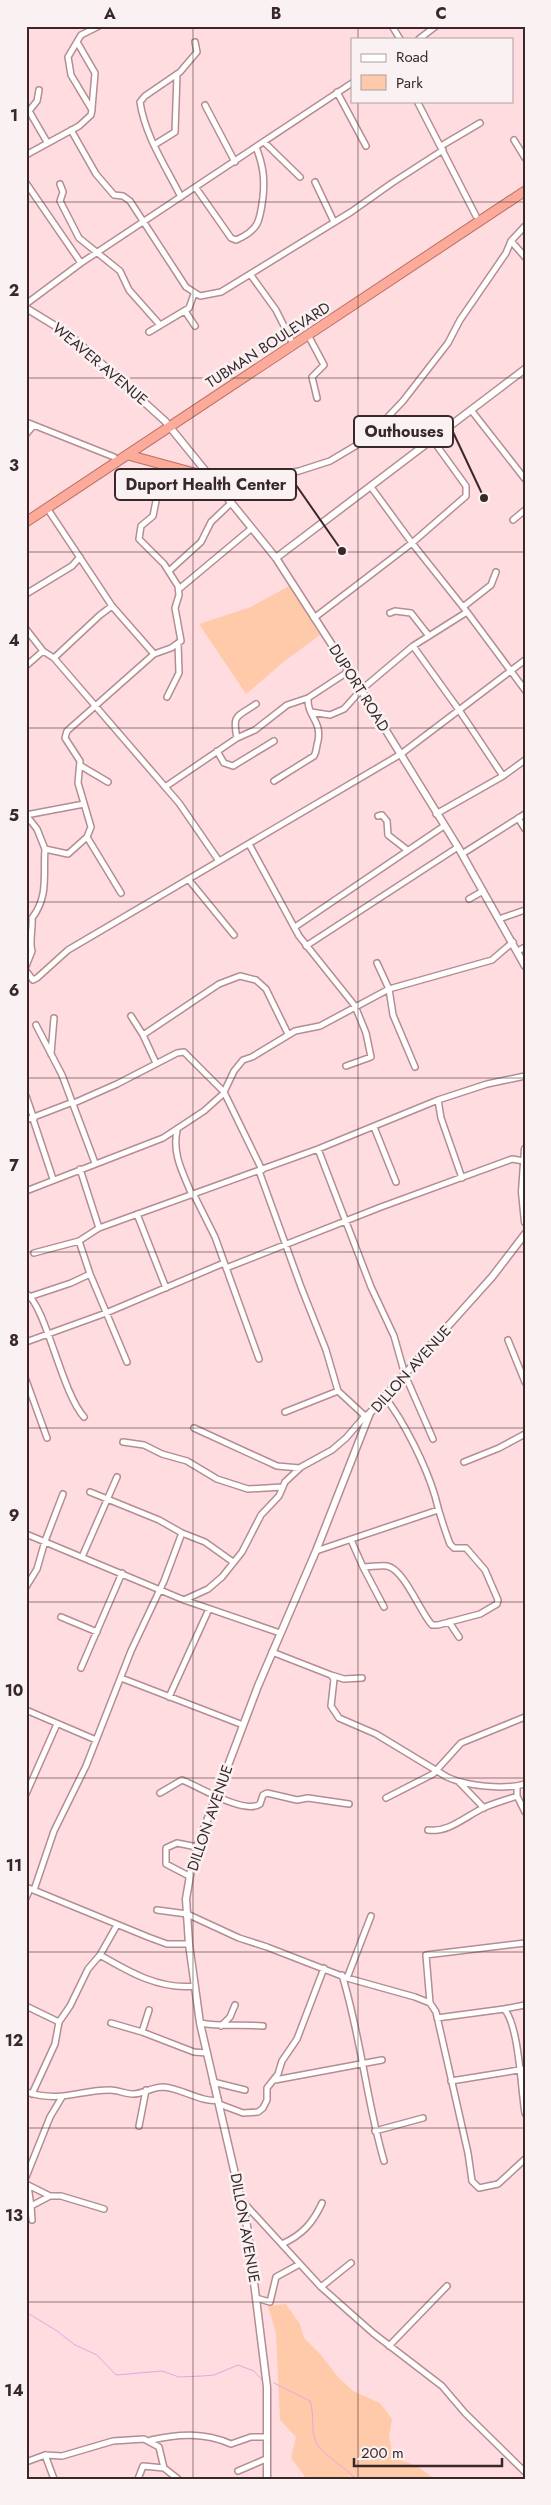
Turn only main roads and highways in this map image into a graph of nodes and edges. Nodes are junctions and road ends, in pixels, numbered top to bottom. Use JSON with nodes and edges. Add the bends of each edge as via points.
{"nodes":[{"id":1,"x":525,"y":184,"type":"edge"},
{"id":2,"x":525,"y":191,"type":"edge"},
{"id":3,"x":167,"y":423,"type":"junction"},
{"id":4,"x":128,"y":455,"type":"junction"},
{"id":5,"x":209,"y":477,"type":"road end"},
{"id":6,"x":26,"y":515,"type":"edge"},
{"id":7,"x":26,"y":522,"type":"edge"}],
"edges":[{"from":1,"to":3,"type":"highway","name":"TUBMAN BOULEVARD"},
{"from":2,"to":3,"type":"highway","name":"TUBMAN BOULEVARD","via":[[308,335]]},
{"from":3,"to":4,"type":"highway","name":"TUBMAN BOULEVARD"},
{"from":3,"to":6,"type":"highway","name":"TUBMAN BOULEVARD"},
{"from":4,"to":5,"type":"highway"},
{"from":4,"to":7,"type":"highway","name":"TUBMAN BOULEVARD"}]}
